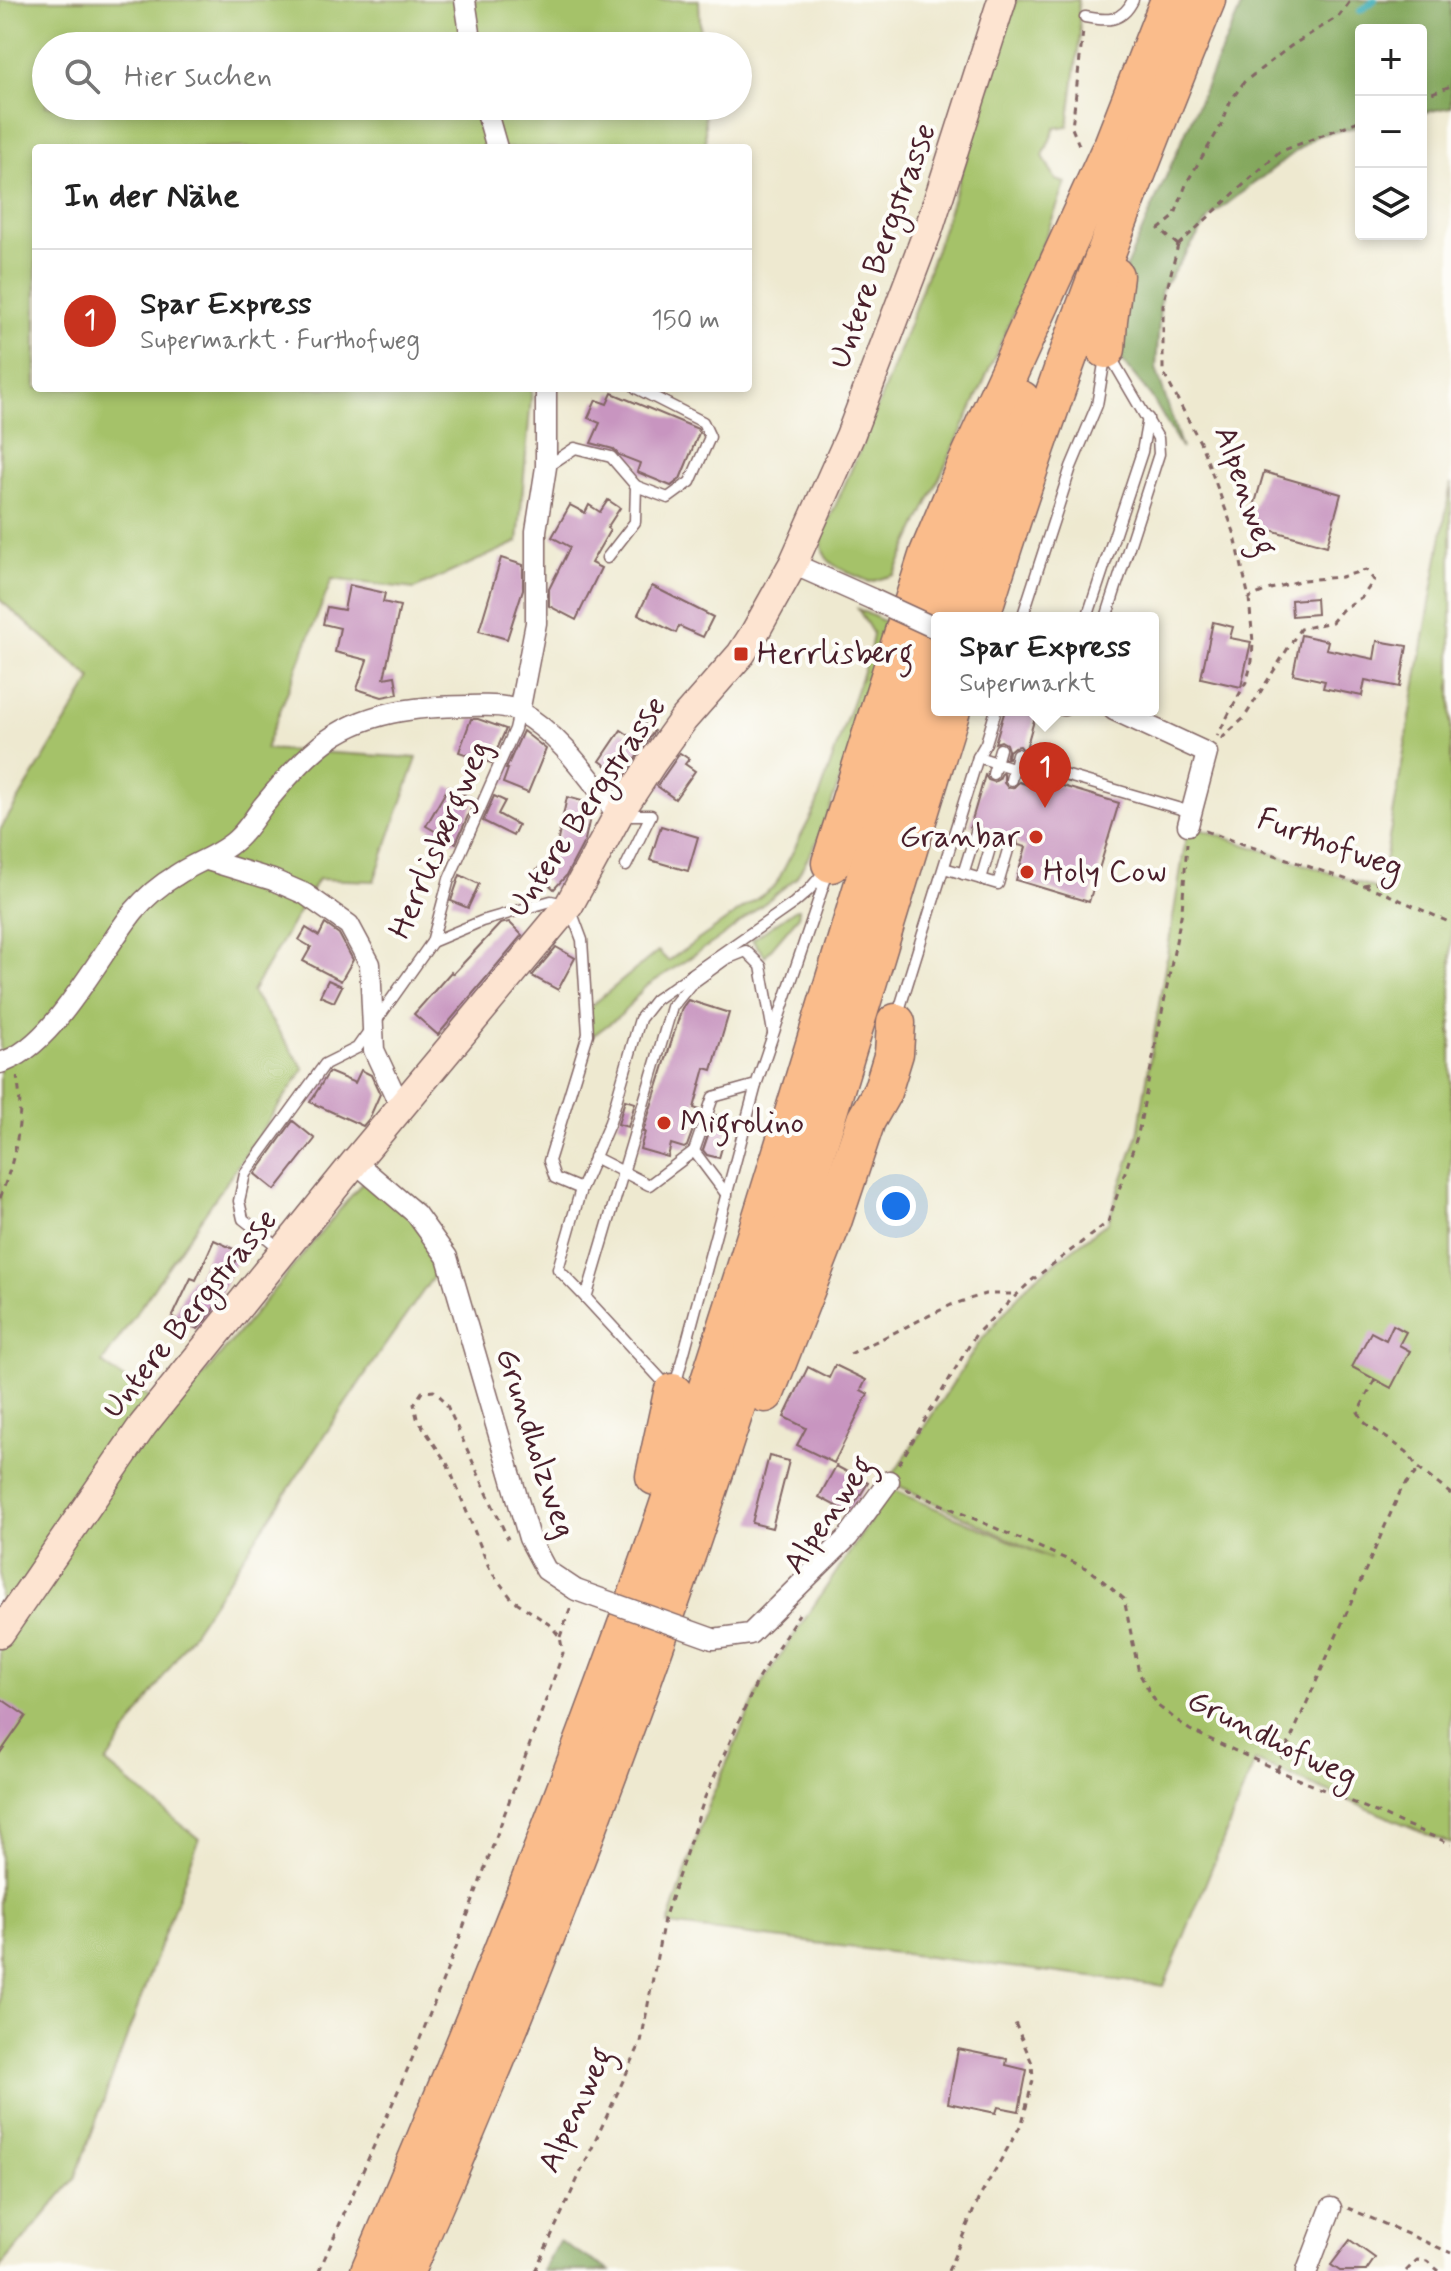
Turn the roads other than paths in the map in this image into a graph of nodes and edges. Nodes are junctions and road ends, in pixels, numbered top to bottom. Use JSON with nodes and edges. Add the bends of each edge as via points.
{"nodes":[{"id":1,"x":465,"y":0,"type":"edge"},
{"id":2,"x":1002,"y":0,"type":"edge"},
{"id":3,"x":1133,"y":0,"type":"edge"},
{"id":4,"x":1170,"y":0,"type":"edge"},
{"id":5,"x":1206,"y":0,"type":"edge"},
{"id":6,"x":1085,"y":17,"type":"road end"},
{"id":7,"x":470,"y":32,"type":"edge"},
{"id":8,"x":489,"y":120,"type":"edge"},
{"id":9,"x":496,"y":144,"type":"edge"},
{"id":10,"x":1094,"y":149,"type":"junction"},
{"id":11,"x":1126,"y":201,"type":"junction"},
{"id":12,"x":1106,"y":349,"type":"junction"},
{"id":13,"x":546,"y":392,"type":"edge"},
{"id":14,"x":644,"y":392,"type":"edge"},
{"id":15,"x":1148,"y":418,"type":"junction"},
{"id":16,"x":546,"y":467,"type":"junction"},
{"id":17,"x":636,"y":486,"type":"junction"},
{"id":18,"x":607,"y":558,"type":"dead end"},
{"id":19,"x":793,"y":564,"type":"junction"},
{"id":20,"x":948,"y":612,"type":"edge"},
{"id":21,"x":982,"y":612,"type":"edge"},
{"id":22,"x":1024,"y":612,"type":"edge"},
{"id":23,"x":1089,"y":612,"type":"edge"},
{"id":24,"x":1108,"y":612,"type":"edge"},
{"id":25,"x":931,"y":626,"type":"edge"},
{"id":26,"x":931,"y":665,"type":"edge"},
{"id":27,"x":519,"y":712,"type":"junction"},
{"id":28,"x":949,"y":716,"type":"edge"},
{"id":29,"x":994,"y":716,"type":"edge"},
{"id":30,"x":1127,"y":716,"type":"edge"},
{"id":31,"x":1000,"y":749,"type":"dead end"},
{"id":32,"x":1017,"y":754,"type":"dead end"},
{"id":33,"x":978,"y":757,"type":"junction"},
{"id":34,"x":1013,"y":768,"type":"junction"},
{"id":35,"x":995,"y":769,"type":"junction"},
{"id":36,"x":1011,"y":780,"type":"dead end"},
{"id":37,"x":618,"y":815,"type":"junction"},
{"id":38,"x":1190,"y":819,"type":"joint"},
{"id":39,"x":976,"y":832,"type":"dead end"},
{"id":40,"x":993,"y":838,"type":"dead end"},
{"id":41,"x":1010,"y":843,"type":"dead end"},
{"id":42,"x":207,"y":860,"type":"junction"},
{"id":43,"x":831,"y":863,"type":"junction"},
{"id":44,"x":626,"y":866,"type":"dead end"},
{"id":45,"x":944,"y":868,"type":"junction"},
{"id":46,"x":963,"y":874,"type":"junction"},
{"id":47,"x":981,"y":879,"type":"junction"},
{"id":48,"x":569,"y":905,"type":"junction"},
{"id":49,"x":432,"y":942,"type":"junction"},
{"id":50,"x":896,"y":1023,"type":"joint"},
{"id":51,"x":374,"y":1024,"type":"junction"},
{"id":52,"x":773,"y":1032,"type":"junction"},
{"id":53,"x":7,"y":1061,"type":"edge"},
{"id":54,"x":756,"y":1085,"type":"junction"},
{"id":55,"x":401,"y":1108,"type":"junction"},
{"id":56,"x":694,"y":1151,"type":"junction"},
{"id":57,"x":594,"y":1157,"type":"junction"},
{"id":58,"x":355,"y":1162,"type":"junction"},
{"id":59,"x":623,"y":1171,"type":"junction"},
{"id":60,"x":581,"y":1189,"type":"junction"},
{"id":61,"x":727,"y":1195,"type":"junction"},
{"id":62,"x":284,"y":1251,"type":"junction"},
{"id":63,"x":586,"y":1298,"type":"junction"},
{"id":64,"x":673,"y":1393,"type":"junction"},
{"id":65,"x":889,"y":1481,"type":"road end"},
{"id":66,"x":848,"y":1537,"type":"joint"},
{"id":67,"x":673,"y":1592,"type":"junction"},
{"id":68,"x":0,"y":1633,"type":"edge"},
{"id":69,"x":601,"y":1696,"type":"junction"},
{"id":70,"x":1331,"y":2208,"type":"road end"},
{"id":71,"x":370,"y":2271,"type":"edge"},
{"id":72,"x":405,"y":2271,"type":"edge"},
{"id":73,"x":1307,"y":2271,"type":"edge"}],
"edges":[{"from":1,"to":7,"type":"street"},
{"from":2,"to":19,"type":"main road","name":"Untere Bergstrasse","via":[[929,228],[845,448]]},
{"from":3,"to":6,"type":"lane","via":[[1119,17]]},
{"from":4,"to":10,"type":"highway"},
{"from":5,"to":11,"type":"highway"},
{"from":8,"to":9,"type":"street"},
{"from":10,"to":20,"type":"highway"},
{"from":10,"to":43,"type":"highway","via":[[928,556]]},
{"from":11,"to":12,"type":"highway"},
{"from":11,"to":21,"type":"highway"},
{"from":12,"to":15,"type":"lane"},
{"from":12,"to":22,"type":"lane","via":[[1097,405]]},
{"from":13,"to":16,"type":"street"},
{"from":14,"to":17,"type":"lane","via":[[703,422],[710,437],[690,482],[668,498]]},
{"from":15,"to":23,"type":"lane","via":[[1142,452]]},
{"from":15,"to":24,"type":"lane","via":[[1159,454]]},
{"from":16,"to":17,"type":"lane","via":[[575,448],[611,457]]},
{"from":16,"to":27,"type":"street","via":[[536,531],[536,623]]},
{"from":17,"to":18,"type":"lane","via":[[635,522]]},
{"from":19,"to":25,"type":"street","bridge":true},
{"from":19,"to":37,"type":"main road","name":"Untere Bergstrasse","via":[[741,654],[683,720]]},
{"from":26,"to":69,"type":"highway","via":[[741,1282]]},
{"from":27,"to":37,"type":"street","via":[[557,740]]},
{"from":27,"to":42,"type":"street","via":[[504,706],[441,706],[352,725],[287,776],[238,839]]},
{"from":27,"to":49,"type":"lane","name":"Herrlisbergweg","via":[[449,879]]},
{"from":28,"to":67,"type":"highway","via":[[772,1294]]},
{"from":29,"to":33,"type":"lane"},
{"from":30,"to":38,"type":"street","via":[[1207,753]]},
{"from":31,"to":35,"type":"lane"},
{"from":32,"to":34,"type":"lane"},
{"from":33,"to":35,"type":"lane"},
{"from":33,"to":45,"type":"lane"},
{"from":34,"to":35,"type":"lane"},
{"from":34,"to":36,"type":"lane"},
{"from":34,"to":38,"type":"lane","via":[[1029,780],[1044,769],[1051,771]]},
{"from":37,"to":44,"type":"lane","via":[[651,815]]},
{"from":37,"to":48,"type":"main road","name":"Untere Bergstrasse"},
{"from":39,"to":46,"type":"lane"},
{"from":40,"to":47,"type":"lane"},
{"from":41,"to":47,"type":"lane","via":[[998,884]]},
{"from":42,"to":51,"type":"street","via":[[305,894],[349,925],[370,964]]},
{"from":42,"to":53,"type":"street","via":[[176,875],[134,911],[63,1013]]},
{"from":43,"to":52,"type":"lane"},
{"from":43,"to":57,"type":"lane","via":[[794,903],[655,1000],[640,1019],[610,1122]]},
{"from":45,"to":46,"type":"lane"},
{"from":45,"to":50,"type":"lane"},
{"from":46,"to":47,"type":"lane"},
{"from":48,"to":49,"type":"lane","via":[[551,901]]},
{"from":48,"to":55,"type":"main road","name":"Untere Bergstrasse"},
{"from":48,"to":60,"type":"lane","via":[[582,940],[588,1034],[549,1161],[555,1178]]},
{"from":49,"to":51,"type":"lane","name":"Herrlisbergweg"},
{"from":50,"to":67,"type":"highway","via":[[894,1053],[882,1092],[866,1120],[765,1393]]},
{"from":51,"to":55,"type":"street","via":[[374,1050]]},
{"from":51,"to":62,"type":"lane","name":"Herrlisbergweg","via":[[357,1048],[325,1064],[245,1174],[239,1201],[243,1219]]},
{"from":52,"to":54,"type":"lane"},
{"from":52,"to":59,"type":"lane","via":[[761,966],[746,951],[690,985],[672,1007]]},
{"from":54,"to":56,"type":"lane","via":[[713,1097]]},
{"from":54,"to":61,"type":"lane"},
{"from":55,"to":58,"type":"main road","name":"Untere Bergstrasse"},
{"from":56,"to":59,"type":"lane","via":[[649,1185]]},
{"from":56,"to":61,"type":"lane"},
{"from":57,"to":59,"type":"lane"},
{"from":57,"to":60,"type":"lane"},
{"from":58,"to":62,"type":"main road","name":"Untere Bergstrasse"},
{"from":58,"to":66,"type":"street","name":"Grundholzweg","bridge":true,"via":[[416,1214],[447,1257],[529,1538],[546,1570],[576,1590],[713,1639],[750,1634]]},
{"from":59,"to":63,"type":"lane"},
{"from":60,"to":63,"type":"lane","via":[[558,1269]]},
{"from":61,"to":64,"type":"lane"},
{"from":62,"to":68,"type":"main road","name":"Untere Bergstrasse","via":[[143,1425]]},
{"from":63,"to":64,"type":"lane"},
{"from":64,"to":69,"type":"highway"},
{"from":65,"to":66,"type":"street","name":"Alpenweg"},
{"from":67,"to":72,"type":"highway","via":[[508,2028]]},
{"from":69,"to":71,"type":"highway"},
{"from":70,"to":73,"type":"street"}]}
